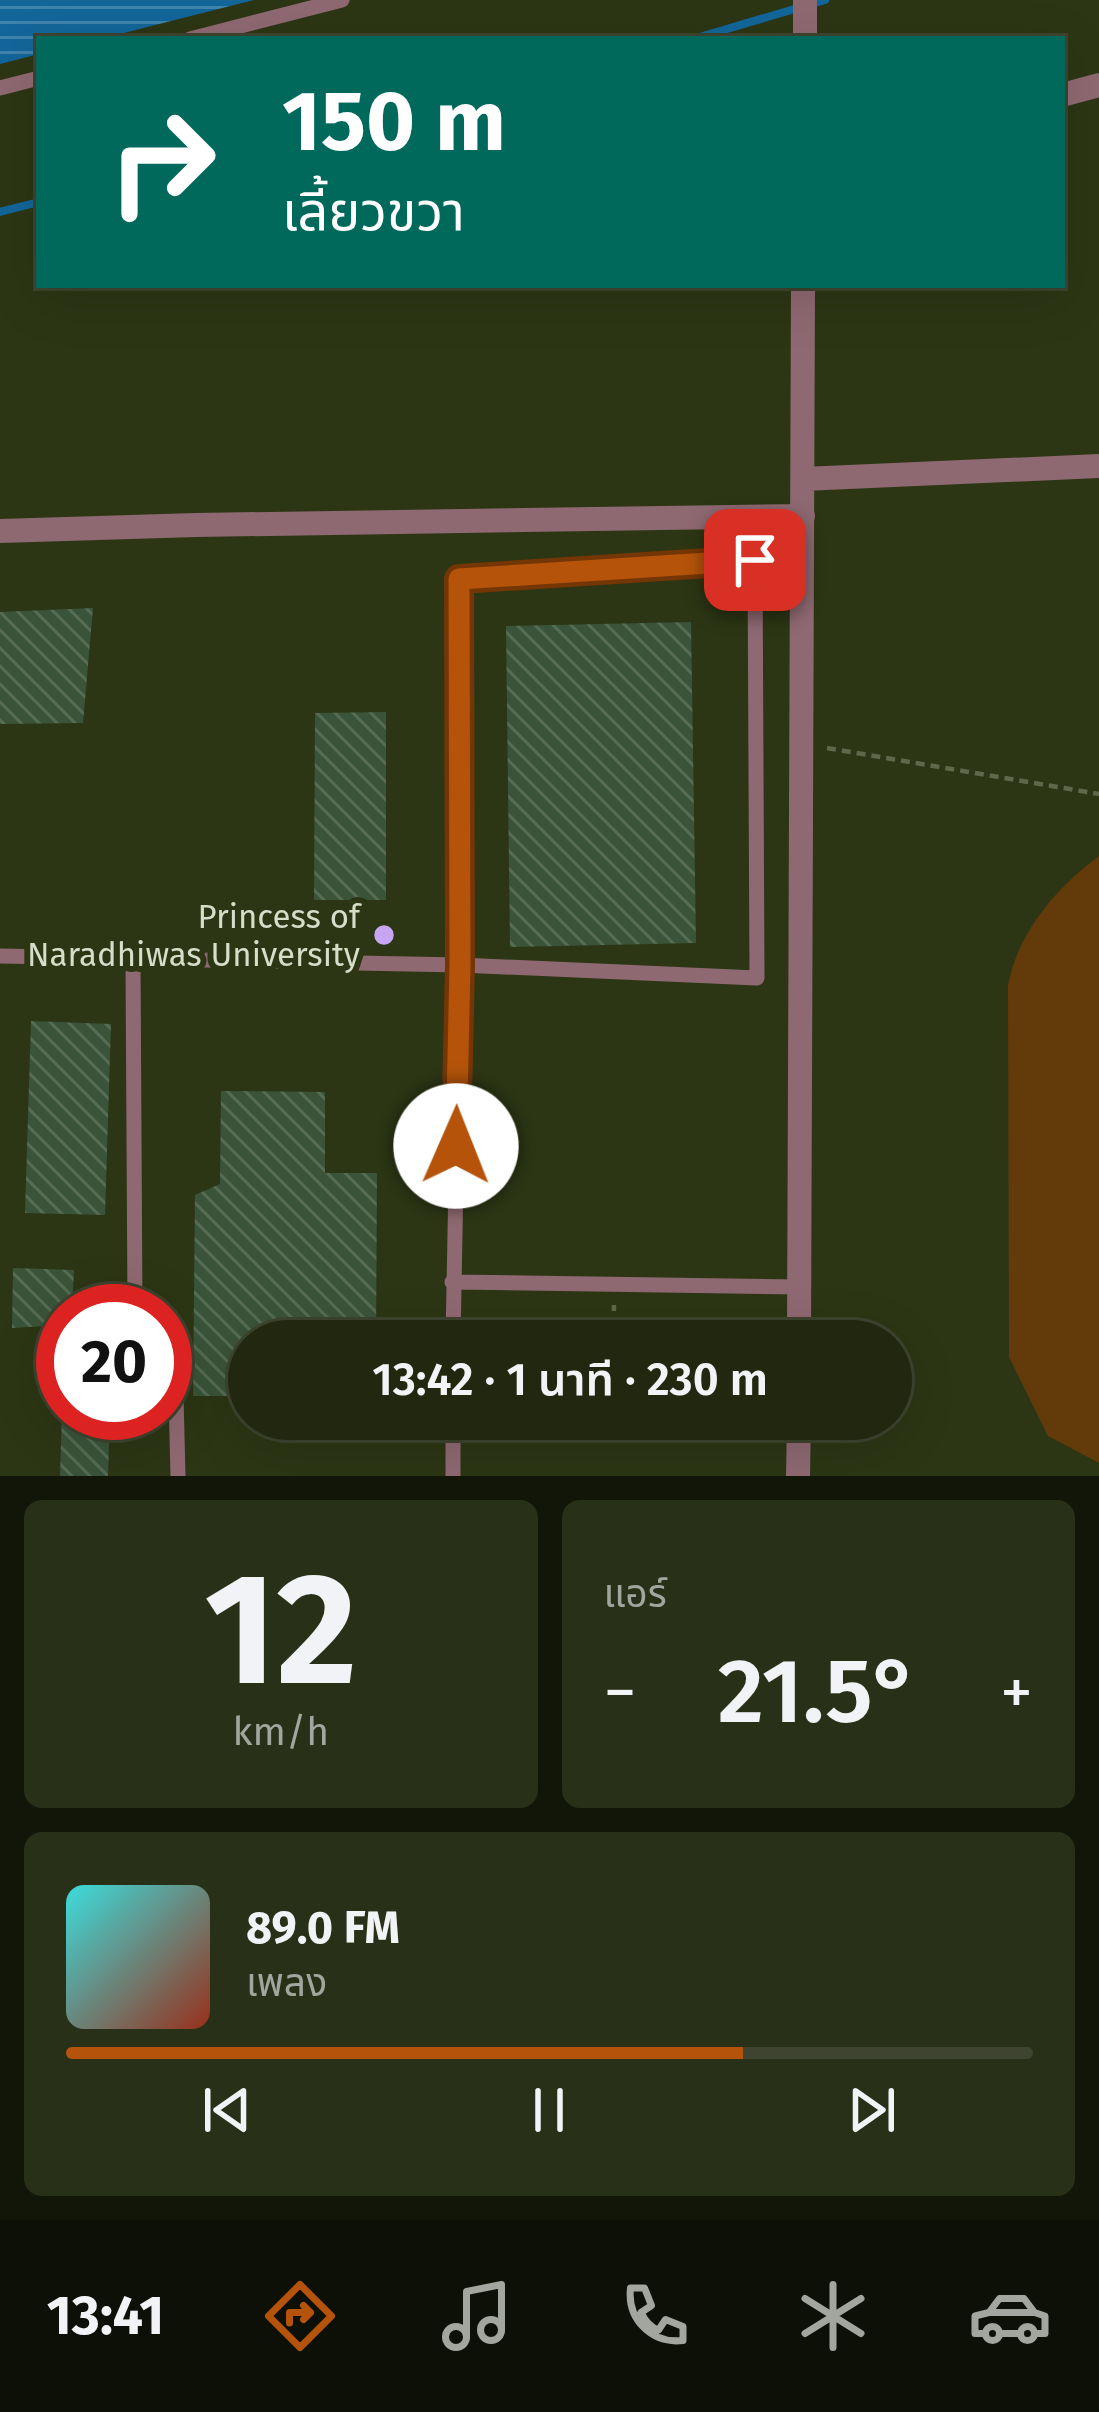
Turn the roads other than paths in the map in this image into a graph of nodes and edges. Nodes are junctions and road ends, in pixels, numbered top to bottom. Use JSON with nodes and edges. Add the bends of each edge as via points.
{"nodes":[{"id":1,"x":342,"y":0,"type":"edge"},
{"id":2,"x":805,"y":0,"type":"edge"},
{"id":3,"x":202,"y":36,"type":"edge"},
{"id":4,"x":805,"y":36,"type":"edge"},
{"id":5,"x":36,"y":79,"type":"edge"},
{"id":6,"x":1099,"y":86,"type":"edge"},
{"id":7,"x":0,"y":88,"type":"edge"},
{"id":8,"x":1065,"y":94,"type":"edge"},
{"id":9,"x":803,"y":288,"type":"edge"},
{"id":10,"x":1099,"y":466,"type":"edge"},
{"id":11,"x":803,"y":479,"type":"junction"},
{"id":12,"x":803,"y":516,"type":"junction"},
{"id":13,"x":0,"y":531,"type":"edge"},
{"id":14,"x":0,"y":956,"type":"edge"},
{"id":15,"x":133,"y":960,"type":"junction"},
{"id":16,"x":460,"y":965,"type":"junction"},
{"id":17,"x":452,"y":1282,"type":"junction"},
{"id":18,"x":135,"y":1284,"type":"edge"},
{"id":19,"x":799,"y":1287,"type":"junction"},
{"id":20,"x":453,"y":1320,"type":"edge"},
{"id":21,"x":799,"y":1320,"type":"edge"},
{"id":22,"x":177,"y":1440,"type":"edge"},
{"id":23,"x":453,"y":1440,"type":"edge"},
{"id":24,"x":799,"y":1440,"type":"edge"},
{"id":25,"x":178,"y":1476,"type":"edge"},
{"id":26,"x":453,"y":1476,"type":"edge"},
{"id":27,"x":798,"y":1476,"type":"edge"}],
"edges":[{"from":1,"to":3,"type":"lane"},
{"from":2,"to":4,"type":"street"},
{"from":5,"to":7,"type":"lane"},
{"from":6,"to":8,"type":"street"},
{"from":9,"to":11,"type":"street"},
{"from":10,"to":11,"type":"street"},
{"from":11,"to":12,"type":"street"},
{"from":12,"to":13,"type":"street"},
{"from":12,"to":19,"type":"street"},
{"from":14,"to":15,"type":"lane"},
{"from":15,"to":16,"type":"lane"},
{"from":15,"to":18,"type":"lane"},
{"from":16,"to":16,"type":"lane","via":[[459,579],[755,560],[757,978]]},
{"from":16,"to":17,"type":"lane"},
{"from":17,"to":19,"type":"lane"},
{"from":17,"to":20,"type":"lane"},
{"from":19,"to":21,"type":"street"},
{"from":22,"to":25,"type":"lane"},
{"from":23,"to":26,"type":"lane"},
{"from":24,"to":27,"type":"street"}]}
